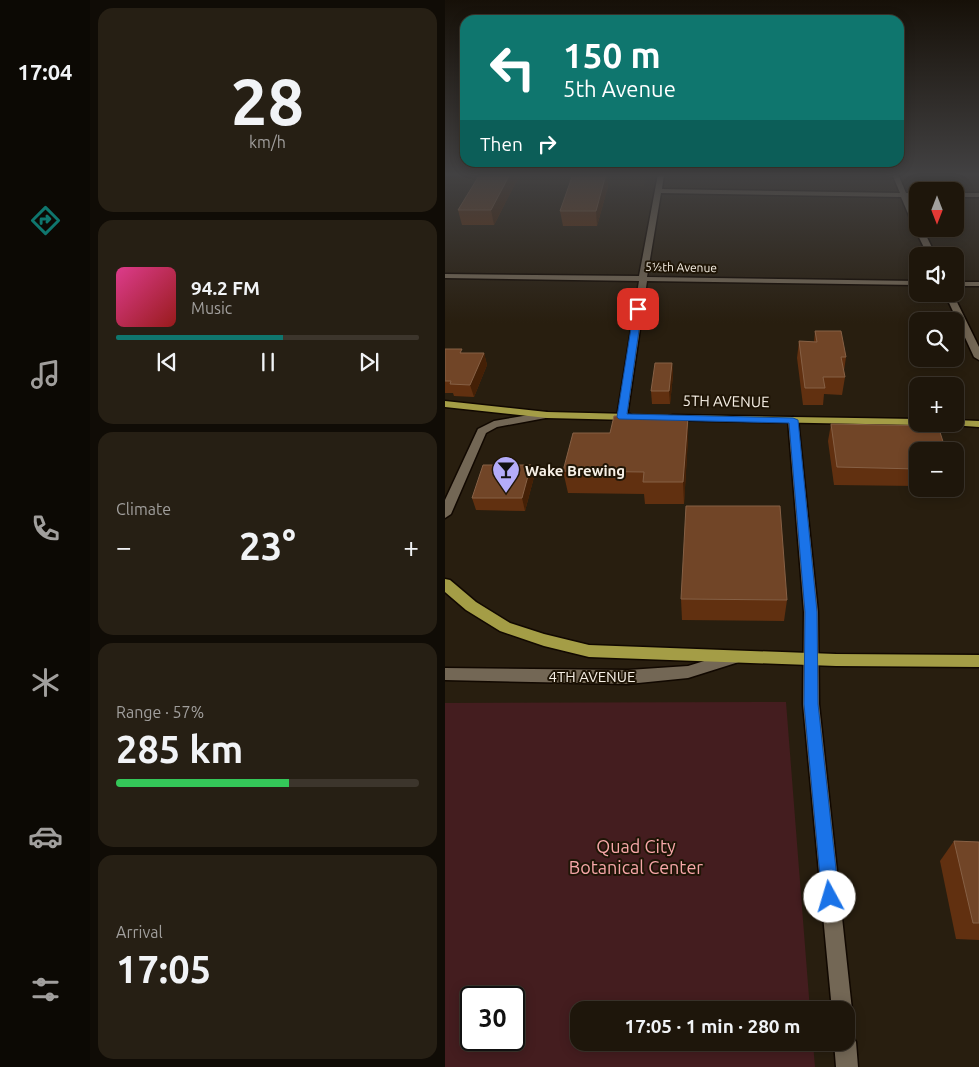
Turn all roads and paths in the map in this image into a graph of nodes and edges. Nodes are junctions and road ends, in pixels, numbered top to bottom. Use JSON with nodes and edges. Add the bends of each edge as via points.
{"nodes":[{"id":1,"x":653,"y":224,"type":"edge"},
{"id":2,"x":445,"y":276,"type":"edge"},
{"id":3,"x":642,"y":279,"type":"junction"},
{"id":4,"x":909,"y":283,"type":"edge"},
{"id":5,"x":964,"y":284,"type":"edge"},
{"id":6,"x":979,"y":284,"type":"edge"},
{"id":7,"x":953,"y":302,"type":"edge"},
{"id":8,"x":979,"y":357,"type":"edge"},
{"id":9,"x":445,"y":404,"type":"edge"},
{"id":10,"x":547,"y":415,"type":"junction"},
{"id":11,"x":622,"y":417,"type":"junction"},
{"id":12,"x":641,"y":417,"type":"edge"},
{"id":13,"x":660,"y":418,"type":"edge"},
{"id":14,"x":793,"y":420,"type":"junction"},
{"id":15,"x":909,"y":422,"type":"edge"},
{"id":16,"x":964,"y":423,"type":"edge"},
{"id":17,"x":979,"y":424,"type":"edge"},
{"id":18,"x":445,"y":514,"type":"edge"},
{"id":19,"x":445,"y":584,"type":"edge"},
{"id":20,"x":737,"y":657,"type":"junction"},
{"id":21,"x":810,"y":659,"type":"junction"},
{"id":22,"x":979,"y":661,"type":"edge"},
{"id":23,"x":445,"y":674,"type":"edge"},
{"id":24,"x":841,"y":1001,"type":"edge"},
{"id":25,"x":846,"y":1051,"type":"edge"},
{"id":26,"x":847,"y":1067,"type":"edge"}],
"edges":[{"from":1,"to":3,"type":"street"},
{"from":2,"to":3,"type":"street","name":"5½th Avenue"},
{"from":3,"to":4,"type":"street","name":"5½th Avenue"},
{"from":3,"to":11,"type":"street"},
{"from":5,"to":6,"type":"street"},
{"from":7,"to":8,"type":"street"},
{"from":9,"to":10,"type":"main road"},
{"from":10,"to":11,"type":"main road"},
{"from":10,"to":18,"type":"street","via":[[486,427],[475,443]]},
{"from":11,"to":12,"type":"main road"},
{"from":13,"to":14,"type":"main road","name":"5TH AVENUE"},
{"from":14,"to":15,"type":"main road","name":"5TH AVENUE"},
{"from":14,"to":21,"type":"street","via":[[811,612]]},
{"from":16,"to":17,"type":"main road"},
{"from":19,"to":20,"type":"main road","via":[[471,606],[505,627],[544,640],[589,651]]},
{"from":20,"to":21,"type":"main road"},
{"from":20,"to":23,"type":"street","name":"4TH AVENUE","via":[[688,672],[628,677]]},
{"from":21,"to":22,"type":"main road"},
{"from":21,"to":24,"type":"street","via":[[811,704]]},
{"from":25,"to":26,"type":"street"}]}
